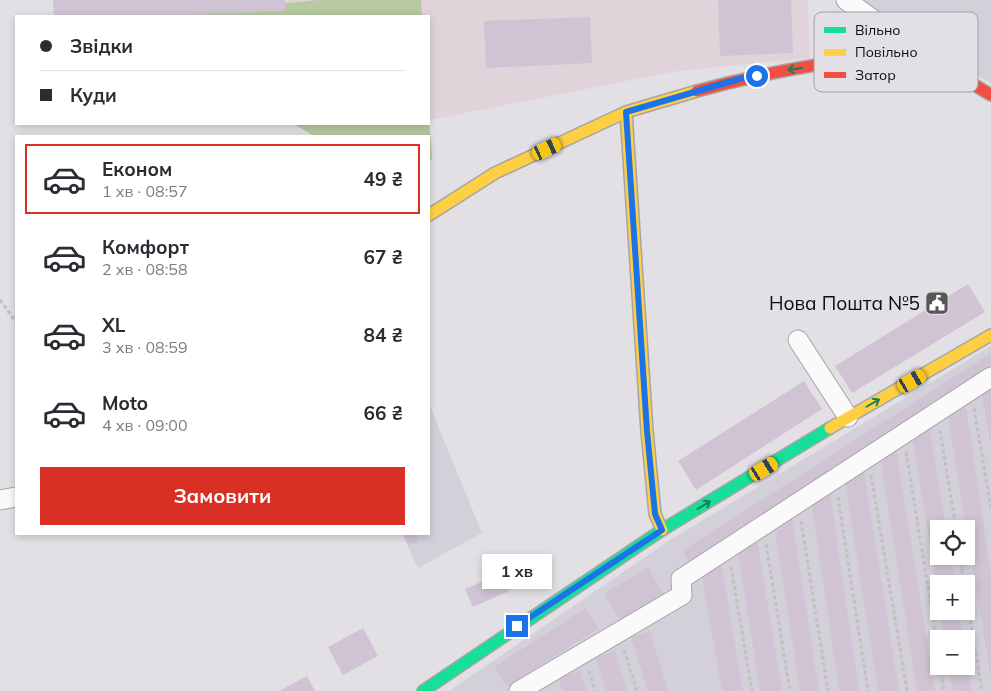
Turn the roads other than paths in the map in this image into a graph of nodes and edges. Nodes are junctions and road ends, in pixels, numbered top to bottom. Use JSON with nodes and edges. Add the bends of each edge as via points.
{"nodes":[{"id":1,"x":846,"y":0,"type":"edge"},
{"id":2,"x":863,"y":12,"type":"edge"},
{"id":3,"x":814,"y":66,"type":"edge"},
{"id":4,"x":978,"y":88,"type":"edge"},
{"id":5,"x":991,"y":95,"type":"edge"},
{"id":6,"x":626,"y":112,"type":"junction"},
{"id":7,"x":430,"y":213,"type":"edge"},
{"id":8,"x":991,"y":335,"type":"edge"},
{"id":9,"x":798,"y":340,"type":"dead end"},
{"id":10,"x":991,"y":377,"type":"edge"},
{"id":11,"x":848,"y":417,"type":"junction"},
{"id":12,"x":15,"y":497,"type":"edge"},
{"id":13,"x":0,"y":500,"type":"edge"},
{"id":14,"x":662,"y":530,"type":"junction"},
{"id":15,"x":423,"y":691,"type":"edge"},
{"id":16,"x":519,"y":691,"type":"edge"}],
"edges":[{"from":1,"to":2,"type":"street"},
{"from":3,"to":6,"type":"street","one_way":true,"via":[[739,79]]},
{"from":4,"to":5,"type":"street"},
{"from":6,"to":7,"type":"street","via":[[495,173]]},
{"from":6,"to":14,"type":"street","via":[[647,431],[655,514]]},
{"from":11,"to":8,"type":"street","one_way":true},
{"from":9,"to":11,"type":"street"},
{"from":10,"to":16,"type":"street","via":[[681,579],[682,595]]},
{"from":14,"to":11,"type":"street","one_way":true},
{"from":12,"to":13,"type":"street"},
{"from":14,"to":15,"type":"street"}]}
